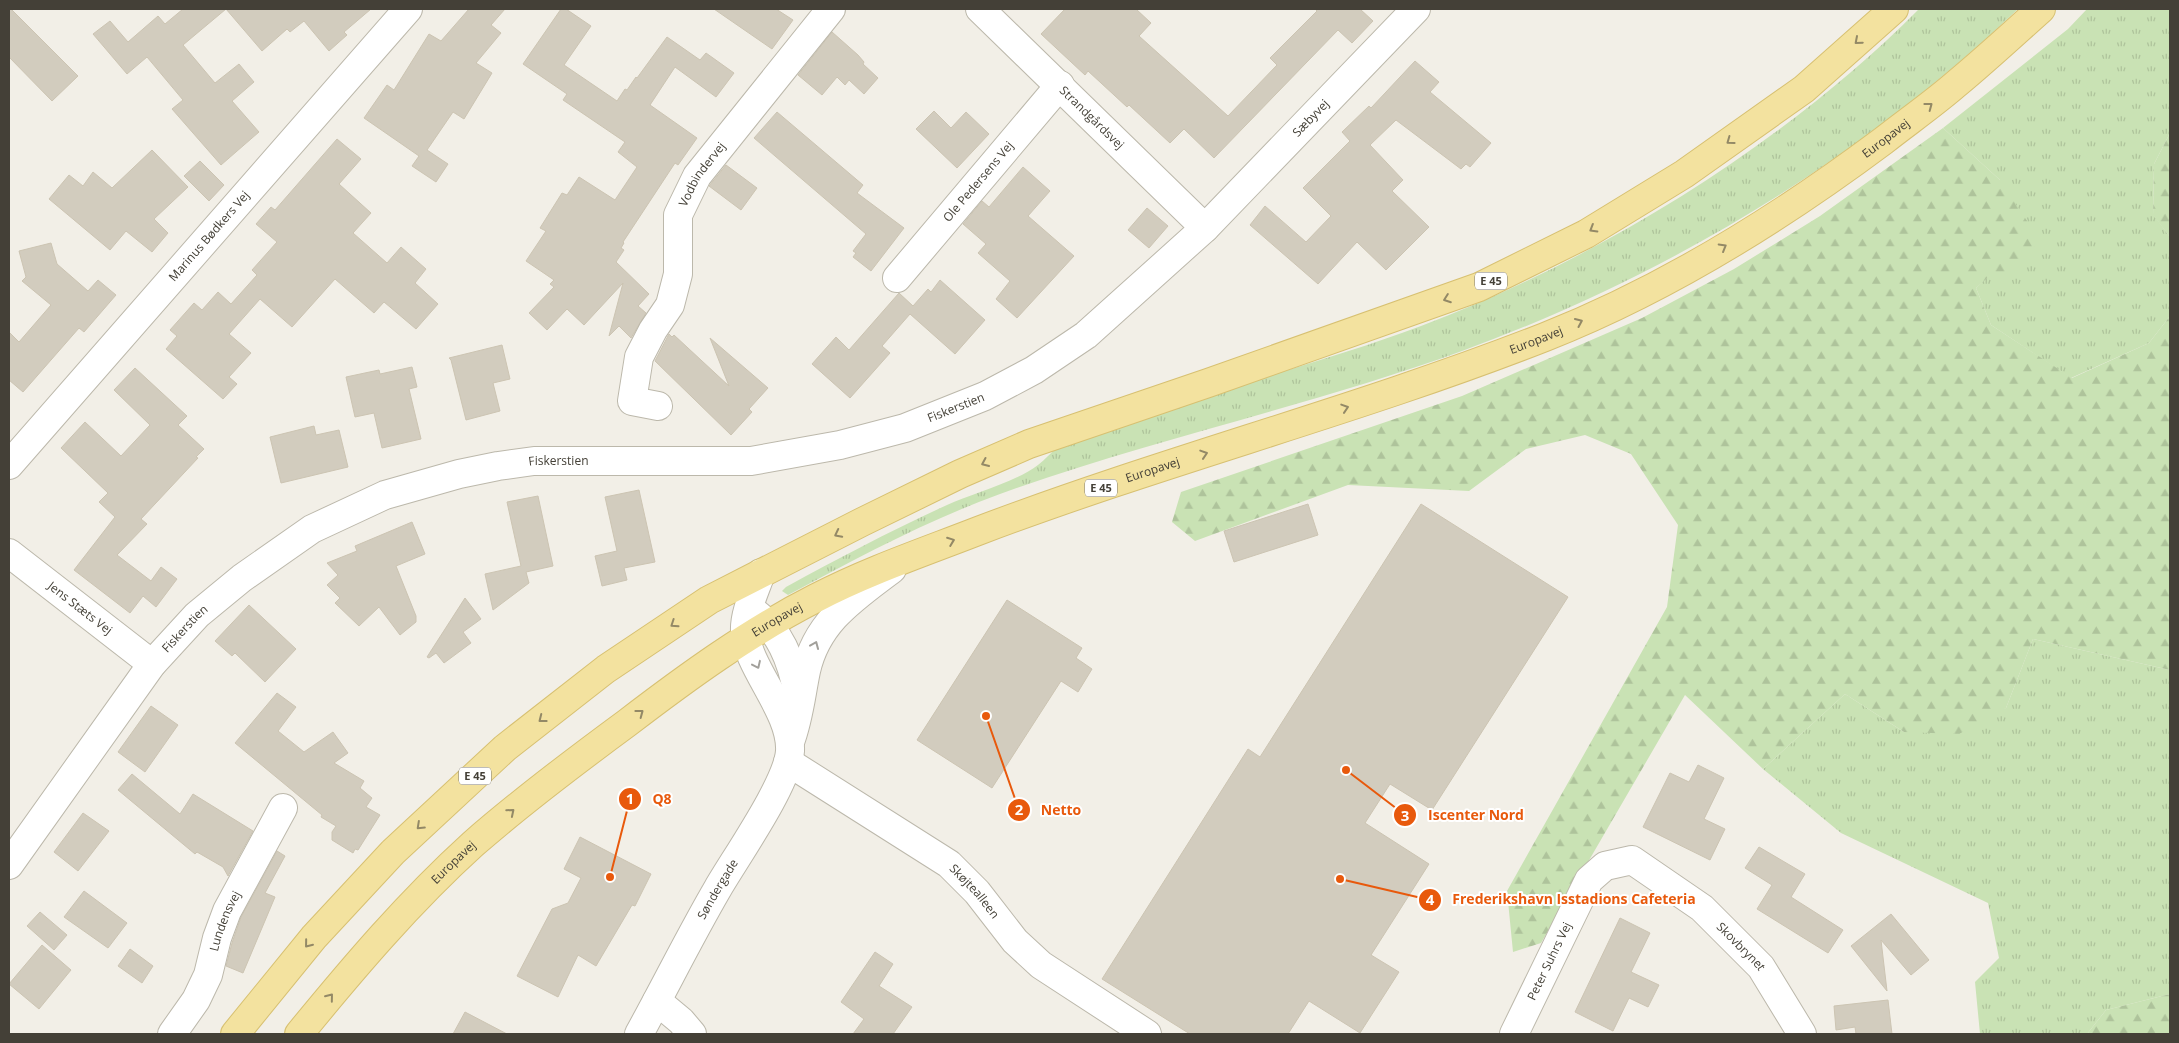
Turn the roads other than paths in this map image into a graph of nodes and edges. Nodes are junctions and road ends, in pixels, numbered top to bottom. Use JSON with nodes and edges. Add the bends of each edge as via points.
{"nodes":[{"id":1,"x":408,"y":9,"type":"edge"},
{"id":2,"x":831,"y":9,"type":"edge"},
{"id":3,"x":980,"y":9,"type":"edge"},
{"id":4,"x":1894,"y":9,"type":"edge"},
{"id":5,"x":2041,"y":9,"type":"edge"},
{"id":6,"x":1404,"y":13,"type":"edge"},
{"id":7,"x":1060,"y":85,"type":"junction"},
{"id":8,"x":1205,"y":228,"type":"junction"},
{"id":9,"x":897,"y":278,"type":"dead end"},
{"id":10,"x":658,"y":406,"type":"dead end"},
{"id":11,"x":9,"y":464,"type":"edge"},
{"id":12,"x":9,"y":554,"type":"edge"},
{"id":13,"x":906,"y":559,"type":"junction"},
{"id":14,"x":761,"y":573,"type":"junction"},
{"id":15,"x":709,"y":600,"type":"junction"},
{"id":16,"x":759,"y":616,"type":"junction"},
{"id":17,"x":746,"y":638,"type":"junction"},
{"id":18,"x":152,"y":664,"type":"junction"},
{"id":19,"x":800,"y":709,"type":"junction"},
{"id":20,"x":789,"y":752,"type":"junction"},
{"id":21,"x":284,"y":808,"type":"dead end"},
{"id":22,"x":9,"y":866,"type":"edge"},
{"id":23,"x":1605,"y":866,"type":"joint"},
{"id":24,"x":657,"y":1001,"type":"junction"},
{"id":25,"x":172,"y":1034,"type":"edge"},
{"id":26,"x":235,"y":1034,"type":"edge"},
{"id":27,"x":299,"y":1034,"type":"edge"},
{"id":28,"x":639,"y":1034,"type":"edge"},
{"id":29,"x":692,"y":1034,"type":"edge"},
{"id":30,"x":1147,"y":1034,"type":"edge"},
{"id":31,"x":1514,"y":1034,"type":"edge"},
{"id":32,"x":1802,"y":1034,"type":"edge"}],
"edges":[{"from":1,"to":11,"type":"street","name":"Marinus Bødkers Vej"},
{"from":2,"to":10,"type":"street","name":"Vodbindervej","via":[[697,176],[678,215],[678,274],[670,305],[639,357],[632,401]]},
{"from":3,"to":7,"type":"street","name":"Strandgårdsvej"},
{"from":4,"to":14,"type":"main road","number":"E 45","one_way":true,"via":[[1804,88],[1684,174],[1586,234],[1479,287],[1029,444],[960,474]]},
{"from":13,"to":5,"type":"main road","name":"Europavej","number":"E 45","one_way":true,"via":[[1036,510],[1445,375],[1550,335],[1629,300],[1728,245],[1837,175],[1953,88]]},
{"from":6,"to":8,"type":"street","name":"Sæbyvej"},
{"from":7,"to":8,"type":"street","name":"Strandgårdsvej"},
{"from":7,"to":9,"type":"street","name":"Ole Pedersens Vej"},
{"from":8,"to":18,"type":"street","name":"Fiskerstien","via":[[1086,336],[1034,370],[985,396],[905,428],[840,446],[751,461],[534,461],[459,474],[385,495],[312,529],[242,578],[197,615]]},
{"from":12,"to":18,"type":"street","name":"Jens Stæts Vej"},
{"from":13,"to":16,"type":"main road","name":"Europavej","number":"E 45","via":[[816,598]]},
{"from":19,"to":13,"type":"street","name":"Søndergade","one_way":true,"via":[[806,671],[822,629],[860,593]]},
{"from":14,"to":15,"type":"main road","number":"E 45"},
{"from":14,"to":16,"type":"street"},
{"from":15,"to":16,"type":"street"},
{"from":15,"to":26,"type":"main road","number":"E 45","one_way":true,"via":[[606,668],[505,748],[392,852],[314,937]]},
{"from":16,"to":17,"type":"main road","name":"Europavej","number":"E 45"},
{"from":16,"to":19,"type":"street","name":"Søndergade","via":[[789,658]]},
{"from":17,"to":20,"type":"street","one_way":true,"via":[[780,714]]},
{"from":27,"to":17,"type":"main road","name":"Europavej","number":"E 45","one_way":true,"via":[[355,966],[474,844],[549,781],[648,706]]},
{"from":18,"to":22,"type":"street","name":"Fiskerstien"},
{"from":19,"to":20,"type":"street","name":"Søndergade"},
{"from":20,"to":24,"type":"street","name":"Søndergade","via":[[769,802]]},
{"from":20,"to":30,"type":"street","name":"Skøjtealleen","via":[[949,864],[977,892],[1015,941],[1041,966]]},
{"from":21,"to":25,"type":"street","name":"Lundensvej","via":[[227,911],[216,938],[208,975],[196,1000]]},
{"from":23,"to":31,"type":"street","name":"Peter Suhrs Vej","via":[[1589,880]]},
{"from":23,"to":32,"type":"street","name":"Skovbrynet","via":[[1632,860],[1702,908],[1761,967]]},
{"from":24,"to":28,"type":"street","name":"Søndergade"},
{"from":24,"to":29,"type":"street","via":[[681,1020]]}]}
